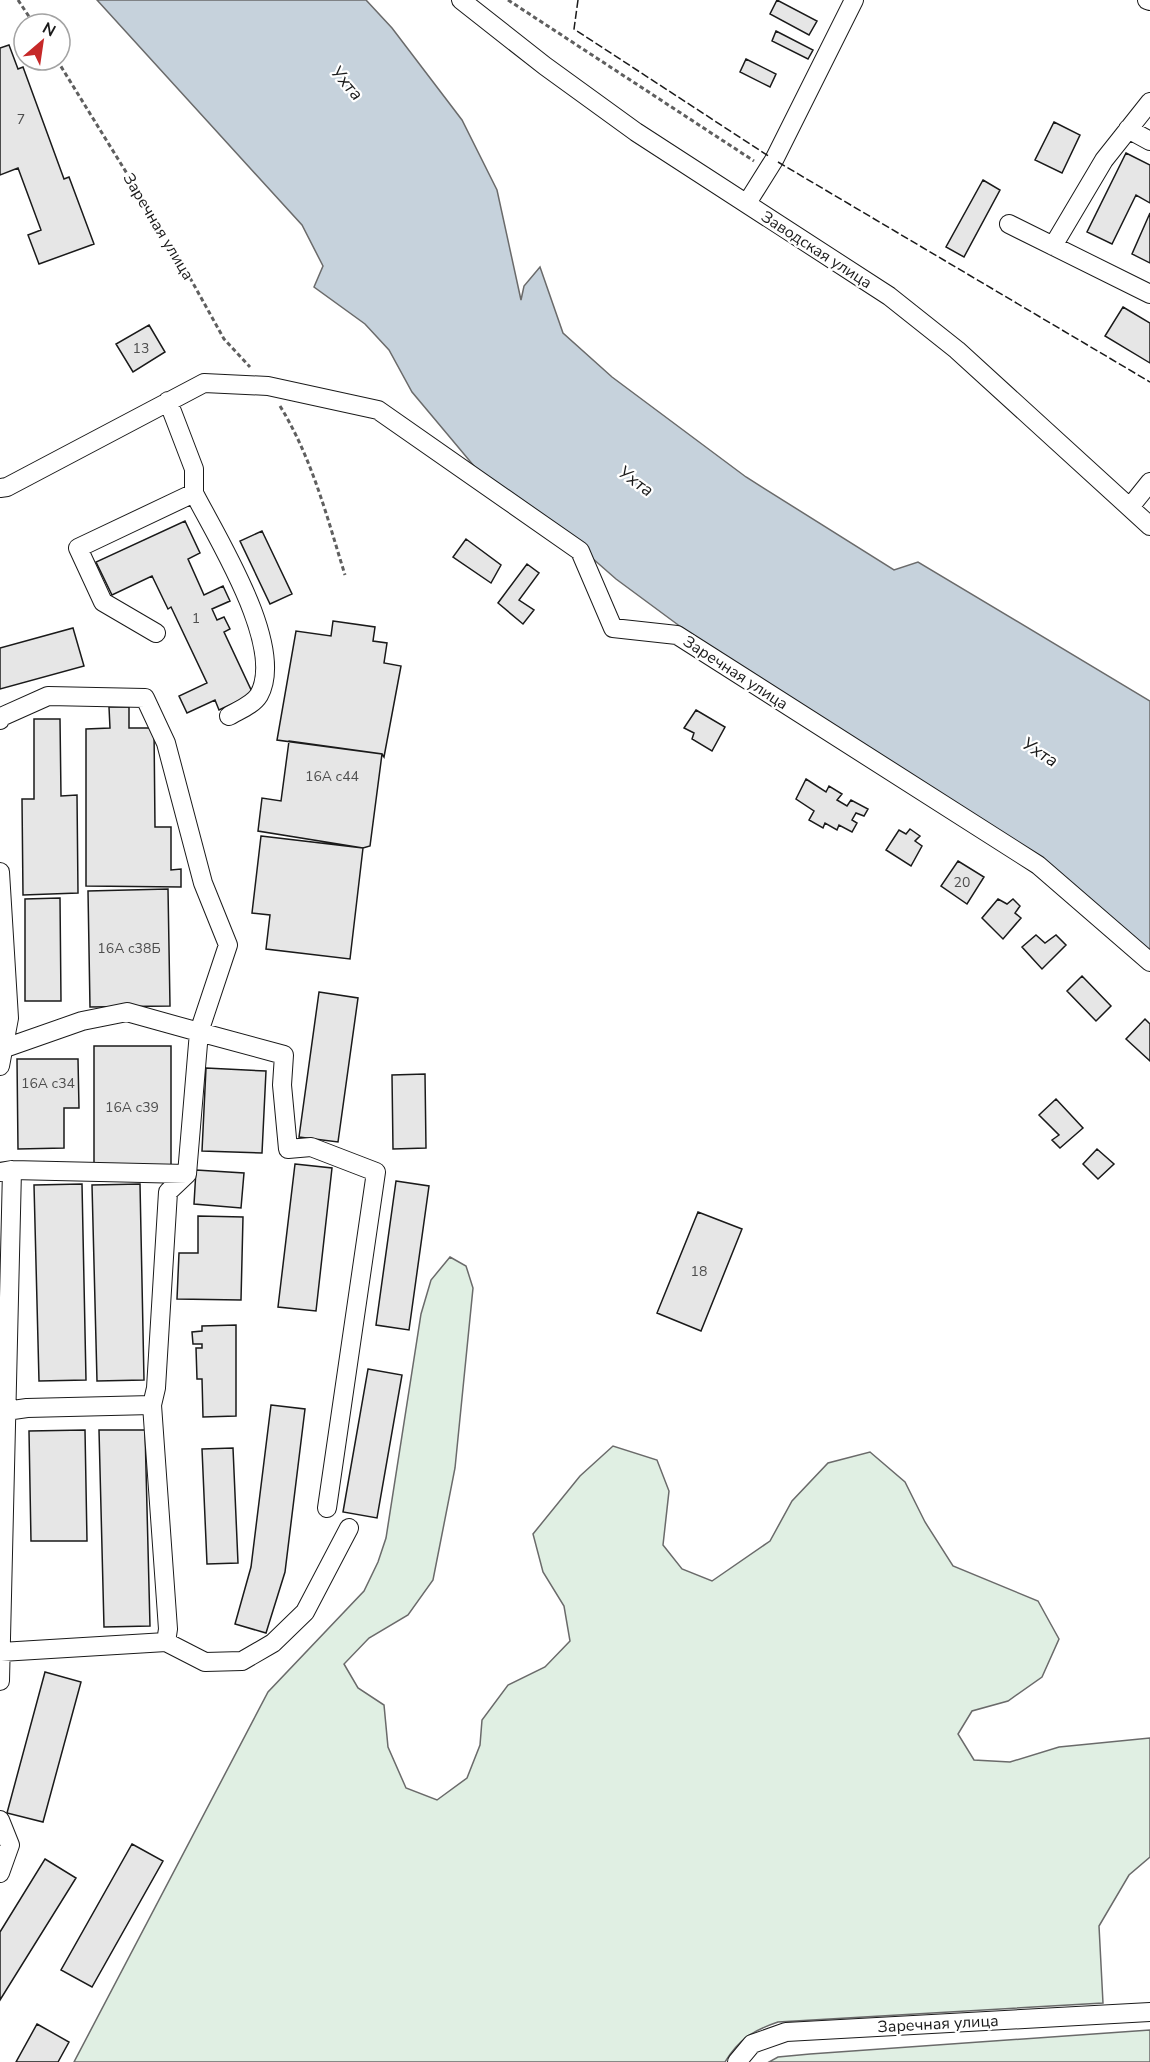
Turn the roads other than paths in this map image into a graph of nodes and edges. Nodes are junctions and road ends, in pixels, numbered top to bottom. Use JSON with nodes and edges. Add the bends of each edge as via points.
{"nodes":[{"id":1,"x":461,"y":0,"type":"edge"},
{"id":2,"x":854,"y":0,"type":"edge"},
{"id":3,"x":1150,"y":102,"type":"edge"},
{"id":4,"x":1128,"y":129,"type":"junction"},
{"id":5,"x":1150,"y":141,"type":"edge"},
{"id":6,"x":747,"y":203,"type":"junction"},
{"id":7,"x":1009,"y":224,"type":"dead end"},
{"id":8,"x":1053,"y":246,"type":"junction"},
{"id":9,"x":1150,"y":294,"type":"edge"},
{"id":10,"x":168,"y":401,"type":"junction"},
{"id":11,"x":1150,"y":482,"type":"edge"},
{"id":12,"x":0,"y":488,"type":"edge"},
{"id":13,"x":194,"y":492,"type":"junction"},
{"id":14,"x":1130,"y":507,"type":"junction"},
{"id":15,"x":1150,"y":526,"type":"edge"},
{"id":16,"x":156,"y":633,"type":"dead end"},
{"id":17,"x":229,"y":716,"type":"dead end"},
{"id":18,"x":0,"y":718,"type":"edge"},
{"id":19,"x":0,"y":872,"type":"edge"},
{"id":20,"x":1150,"y":962,"type":"edge"},
{"id":21,"x":199,"y":1032,"type":"junction"},
{"id":22,"x":2,"y":1057,"type":"edge"},
{"id":23,"x":6,"y":1171,"type":"edge"},
{"id":24,"x":187,"y":1174,"type":"junction"},
{"id":25,"x":152,"y":1405,"type":"junction"},
{"id":26,"x":6,"y":1411,"type":"junction"},
{"id":27,"x":327,"y":1508,"type":"dead end"},
{"id":28,"x":349,"y":1528,"type":"dead end"},
{"id":29,"x":0,"y":1641,"type":"edge"},
{"id":30,"x":166,"y":1642,"type":"junction"},
{"id":31,"x":0,"y":1681,"type":"edge"},
{"id":32,"x":0,"y":1820,"type":"edge"},
{"id":33,"x":0,"y":1873,"type":"edge"},
{"id":34,"x":1150,"y":2012,"type":"edge"},
{"id":35,"x":736,"y":2062,"type":"edge"}],
"edges":[{"from":1,"to":6,"type":"street","name":"Заводская улица","via":[[636,132]]},
{"from":2,"to":6,"type":"street","via":[[774,160]]},
{"from":3,"to":4,"type":"street"},
{"from":4,"to":5,"type":"street"},
{"from":4,"to":8,"type":"street","via":[[1104,160]]},
{"from":6,"to":14,"type":"street","name":"Заводская улица","via":[[922,322]]},
{"from":7,"to":8,"type":"street"},
{"from":8,"to":9,"type":"street"},
{"from":10,"to":12,"type":"street","name":"Заречная улица"},
{"from":10,"to":13,"type":"street","via":[[194,469]]},
{"from":10,"to":20,"type":"street","name":"Заречная улица","via":[[204,383],[268,386],[378,410],[580,551],[613,628],[678,635],[1038,865]]},
{"from":11,"to":14,"type":"street"},
{"from":13,"to":16,"type":"street","via":[[78,548],[103,602]]},
{"from":13,"to":17,"type":"street","via":[[259,622],[265,652],[260,694]]},
{"from":14,"to":15,"type":"street","name":"Заводская улица"},
{"from":18,"to":21,"type":"street","via":[[48,696],[145,698],[166,742],[203,883],[228,945]]},
{"from":19,"to":22,"type":"street","via":[[9,1018]]},
{"from":21,"to":22,"type":"street","via":[[127,1012],[82,1022]]},
{"from":21,"to":24,"type":"street"},
{"from":21,"to":27,"type":"street","via":[[284,1054],[282,1085],[288,1149],[312,1147],[376,1172]]},
{"from":23,"to":24,"type":"street"},
{"from":23,"to":26,"type":"street"},
{"from":24,"to":25,"type":"street","via":[[168,1192]]},
{"from":25,"to":26,"type":"street"},
{"from":25,"to":30,"type":"street"},
{"from":26,"to":29,"type":"street"},
{"from":28,"to":30,"type":"street","via":[[305,1612],[273,1643],[242,1661],[205,1662]]},
{"from":29,"to":30,"type":"street"},
{"from":29,"to":31,"type":"street"},
{"from":32,"to":33,"type":"street","via":[[10,1845]]},
{"from":34,"to":35,"type":"street","name":"Заречная улица","via":[[786,2032],[752,2044]]}]}
